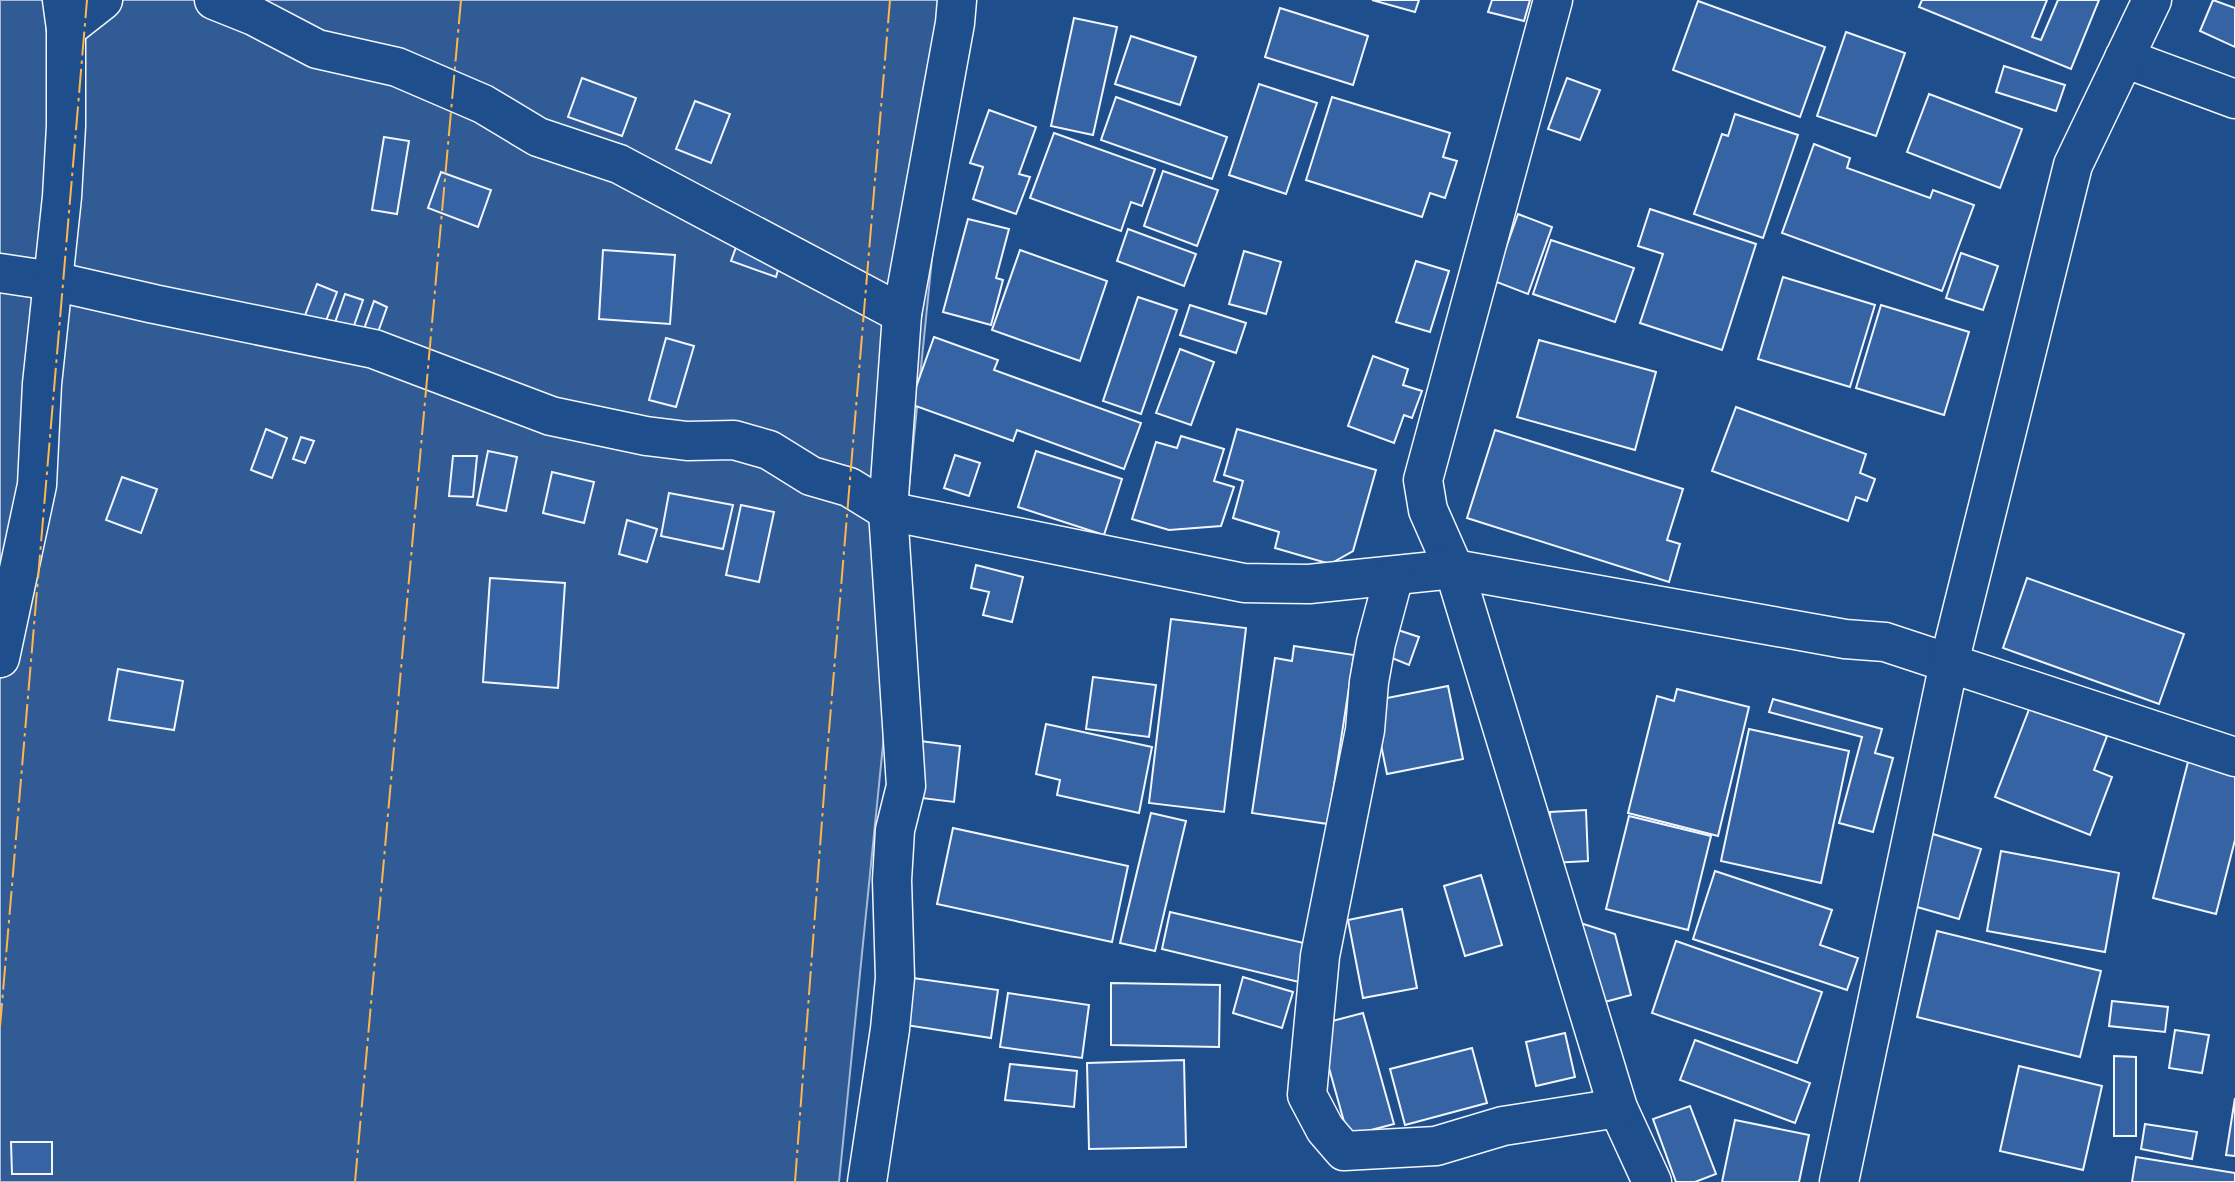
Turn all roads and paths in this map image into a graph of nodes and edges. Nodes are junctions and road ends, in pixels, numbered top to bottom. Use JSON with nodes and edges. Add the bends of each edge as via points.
{"nodes":[{"id":1,"x":103,"y":0,"type":"edge"},
{"id":2,"x":214,"y":0,"type":"edge"},
{"id":3,"x":957,"y":0,"type":"edge"},
{"id":4,"x":1553,"y":0,"type":"edge"},
{"id":5,"x":2152,"y":0,"type":"edge"},
{"id":6,"x":64,"y":15,"type":"edge"},
{"id":7,"x":2124,"y":58,"type":"junction"},
{"id":8,"x":2235,"y":99,"type":"edge"},
{"id":9,"x":0,"y":274,"type":"edge"},
{"id":10,"x":53,"y":281,"type":"junction"},
{"id":11,"x":902,"y":314,"type":"junction"},
{"id":12,"x":888,"y":511,"type":"junction"},
{"id":13,"x":1454,"y":569,"type":"junction"},
{"id":14,"x":1394,"y":576,"type":"junction"},
{"id":15,"x":0,"y":658,"type":"edge"},
{"id":16,"x":1949,"y":663,"type":"junction"},
{"id":17,"x":2235,"y":757,"type":"edge"},
{"id":18,"x":1618,"y":1108,"type":"junction"},
{"id":19,"x":867,"y":1182,"type":"edge"},
{"id":20,"x":1652,"y":1182,"type":"edge"},
{"id":21,"x":1839,"y":1182,"type":"edge"}],
"edges":[{"from":1,"to":6,"type":"street"},
{"from":2,"to":11,"type":"street","via":[[317,49],[397,67],[484,104],[538,137],[619,164]]},
{"from":3,"to":11,"type":"street"},
{"from":4,"to":13,"type":"street","via":[[1423,480],[1428,510]]},
{"from":5,"to":7,"type":"street"},
{"from":6,"to":10,"type":"street","via":[[66,126]]},
{"from":7,"to":8,"type":"street"},
{"from":7,"to":16,"type":"street","via":[[2073,165]]},
{"from":9,"to":10,"type":"street"},
{"from":10,"to":12,"type":"street","via":[[374,349],[551,416],[646,436],[734,440],[769,450],[811,476],[849,487]]},
{"from":10,"to":15,"type":"street","via":[[37,485]]},
{"from":11,"to":12,"type":"street"},
{"from":12,"to":14,"type":"street","via":[[1244,583],[1309,584]]},
{"from":12,"to":19,"type":"street","via":[[906,786],[895,830],[895,978],[890,1029]]},
{"from":13,"to":14,"type":"street"},
{"from":13,"to":16,"type":"street","via":[[1845,639],[1885,642]]},
{"from":13,"to":18,"type":"street"},
{"from":14,"to":18,"type":"street","via":[[1376,643],[1365,730],[1320,956],[1307,1095],[1325,1129],[1344,1151],[1436,1146],[1503,1126]]},
{"from":16,"to":17,"type":"street"},
{"from":16,"to":21,"type":"street"},
{"from":18,"to":20,"type":"street"}]}
